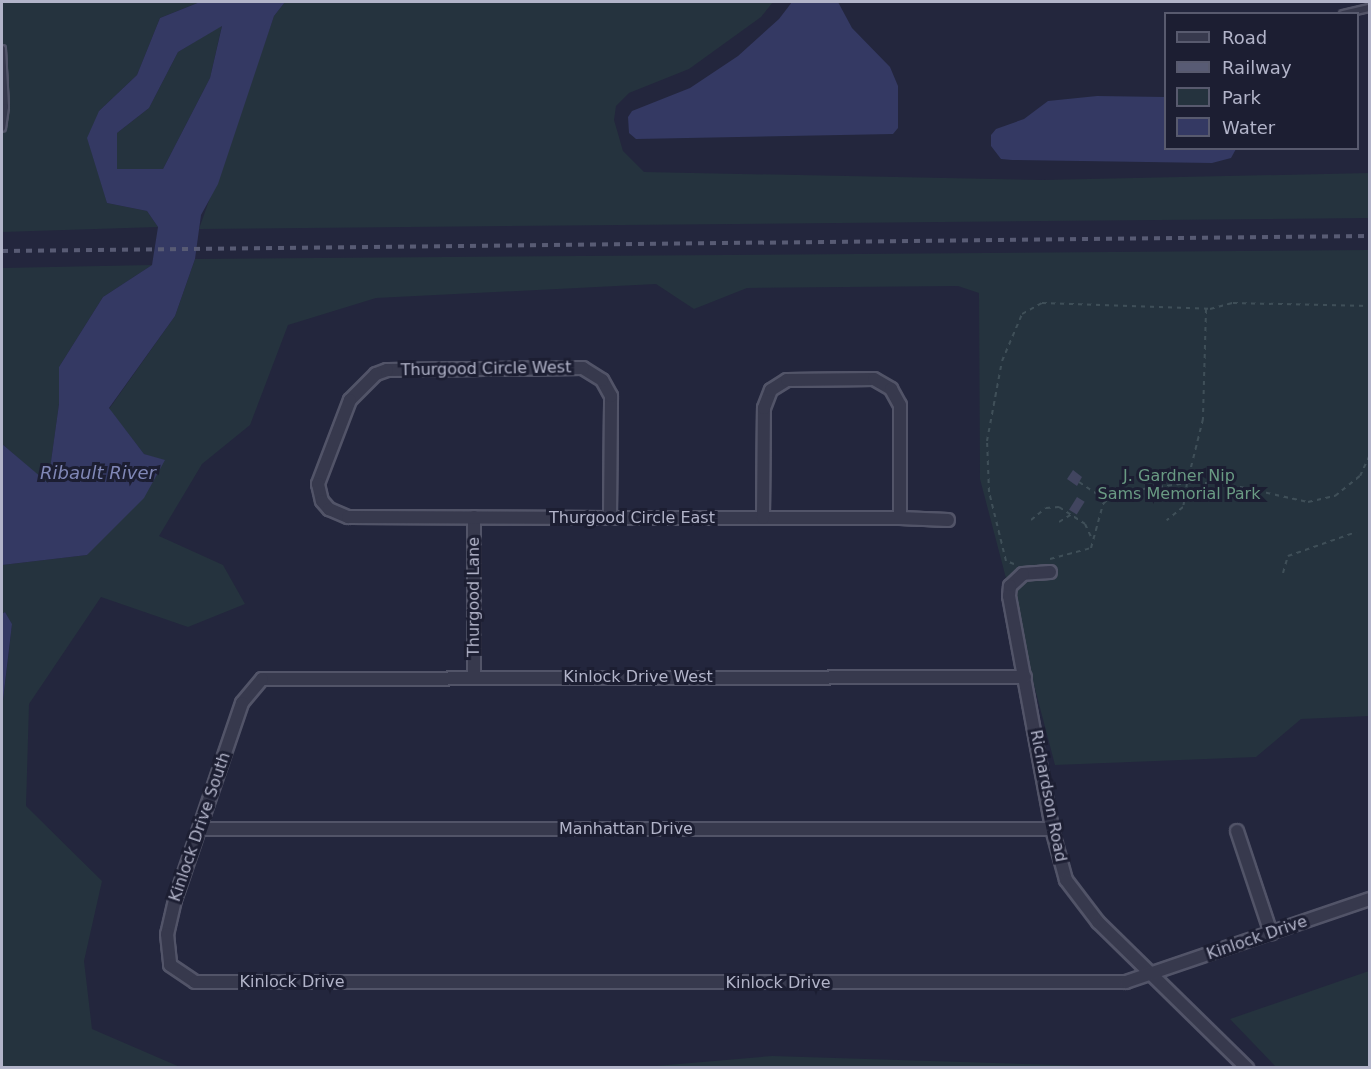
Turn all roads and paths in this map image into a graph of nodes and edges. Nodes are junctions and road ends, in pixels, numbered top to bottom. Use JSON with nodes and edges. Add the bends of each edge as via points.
{"nodes":[{"id":1,"x":1370,"y":8,"type":"edge"},
{"id":2,"x":1352,"y":12,"type":"edge"},
{"id":3,"x":2,"y":49,"type":"edge"},
{"id":4,"x":2,"y":128,"type":"edge"},
{"id":5,"x":1370,"y":306,"type":"edge"},
{"id":6,"x":1206,"y":309,"type":"junction"},
{"id":7,"x":1370,"y":455,"type":"edge"},
{"id":8,"x":1079,"y":482,"type":"dead end"},
{"id":9,"x":1187,"y":483,"type":"junction"},
{"id":10,"x":322,"y":501,"type":"joint"},
{"id":11,"x":1107,"y":501,"type":"junction"},
{"id":12,"x":1072,"y":514,"type":"junction"},
{"id":13,"x":474,"y":517,"type":"junction"},
{"id":14,"x":610,"y":518,"type":"junction"},
{"id":15,"x":763,"y":518,"type":"junction"},
{"id":16,"x":900,"y":518,"type":"junction"},
{"id":17,"x":948,"y":520,"type":"dead end"},
{"id":18,"x":1031,"y":520,"type":"dead end"},
{"id":19,"x":1167,"y":520,"type":"dead end"},
{"id":20,"x":1059,"y":522,"type":"dead end"},
{"id":21,"x":1356,"y":531,"type":"dead end"},
{"id":22,"x":1092,"y":539,"type":"junction"},
{"id":23,"x":1042,"y":561,"type":"dead end"},
{"id":24,"x":1022,"y":563,"type":"dead end"},
{"id":25,"x":1050,"y":572,"type":"dead end"},
{"id":26,"x":1283,"y":573,"type":"dead end"},
{"id":27,"x":474,"y":677,"type":"junction"},
{"id":28,"x":1025,"y":677,"type":"junction"},
{"id":29,"x":253,"y":685,"type":"joint"},
{"id":30,"x":200,"y":829,"type":"junction"},
{"id":31,"x":1052,"y":829,"type":"junction"},
{"id":32,"x":1237,"y":831,"type":"dead end"},
{"id":33,"x":1370,"y":899,"type":"edge"},
{"id":34,"x":1270,"y":933,"type":"junction"},
{"id":35,"x":176,"y":972,"type":"joint"},
{"id":36,"x":1153,"y":974,"type":"junction"},
{"id":37,"x":1247,"y":1068,"type":"edge"}],
"edges":[{"from":1,"to":2,"type":"lane"},
{"from":3,"to":4,"type":"lane","via":[[6,107]]},
{"from":5,"to":6,"type":"path","via":[[1233,303]]},
{"from":6,"to":9,"type":"path","via":[[1203,419]]},
{"from":6,"to":24,"type":"path","via":[[1042,303],[1022,314],[1002,361],[987,441],[989,492],[1006,561]]},
{"from":7,"to":9,"type":"path","via":[[1360,476],[1335,496],[1308,502],[1222,483]]},
{"from":8,"to":11,"type":"path"},
{"from":9,"to":11,"type":"path","via":[[1114,493]]},
{"from":9,"to":19,"type":"path","via":[[1183,507]]},
{"from":10,"to":13,"type":"street","name":"Thurgood Circle East","via":[[329,509],[348,517]]},
{"from":10,"to":14,"type":"street","name":"Thurgood Circle West","via":[[319,473],[350,400],[367,379],[387,370],[583,368],[602,380],[611,396]]},
{"from":11,"to":22,"type":"path"},
{"from":12,"to":18,"type":"path","via":[[1059,507],[1046,508]]},
{"from":12,"to":20,"type":"path"},
{"from":12,"to":22,"type":"path","via":[[1085,524]]},
{"from":13,"to":14,"type":"street","name":"Thurgood Circle East"},
{"from":13,"to":27,"type":"street","name":"Thurgood Lane"},
{"from":14,"to":15,"type":"street","name":"Thurgood Circle East"},
{"from":15,"to":16,"type":"street","name":"Thurgood Circle East"},
{"from":15,"to":16,"type":"street","via":[[764,408],[771,390],[787,380],[874,379],[891,389],[900,405]]},
{"from":16,"to":17,"type":"street","name":"Thurgood Circle East"},
{"from":21,"to":26,"type":"path","via":[[1288,556]]},
{"from":22,"to":23,"type":"path","via":[[1090,548],[1078,554]]},
{"from":25,"to":28,"type":"street","name":"Richardson Road","via":[[1023,574],[1010,586]]},
{"from":27,"to":28,"type":"street","name":"Kinlock Drive West"},
{"from":27,"to":29,"type":"street","name":"Kinlock Drive West","via":[[272,676]]},
{"from":28,"to":31,"type":"street","name":"Richardson Road"},
{"from":29,"to":30,"type":"street","name":"Kinlock Drive South","via":[[242,704]]},
{"from":30,"to":31,"type":"street","name":"Manhattan Drive"},
{"from":30,"to":35,"type":"street","name":"Kinlock Drive South","via":[[167,934],[166,950]]},
{"from":31,"to":36,"type":"street","name":"Richardson Road","via":[[1059,861],[1075,895]]},
{"from":32,"to":34,"type":"street"},
{"from":33,"to":34,"type":"street","name":"Kinlock Drive"},
{"from":34,"to":36,"type":"street","name":"Kinlock Drive"},
{"from":35,"to":36,"type":"street","name":"Kinlock Drive","via":[[195,982],[1126,982]]},
{"from":36,"to":37,"type":"street","name":"Richardson Road"}]}
